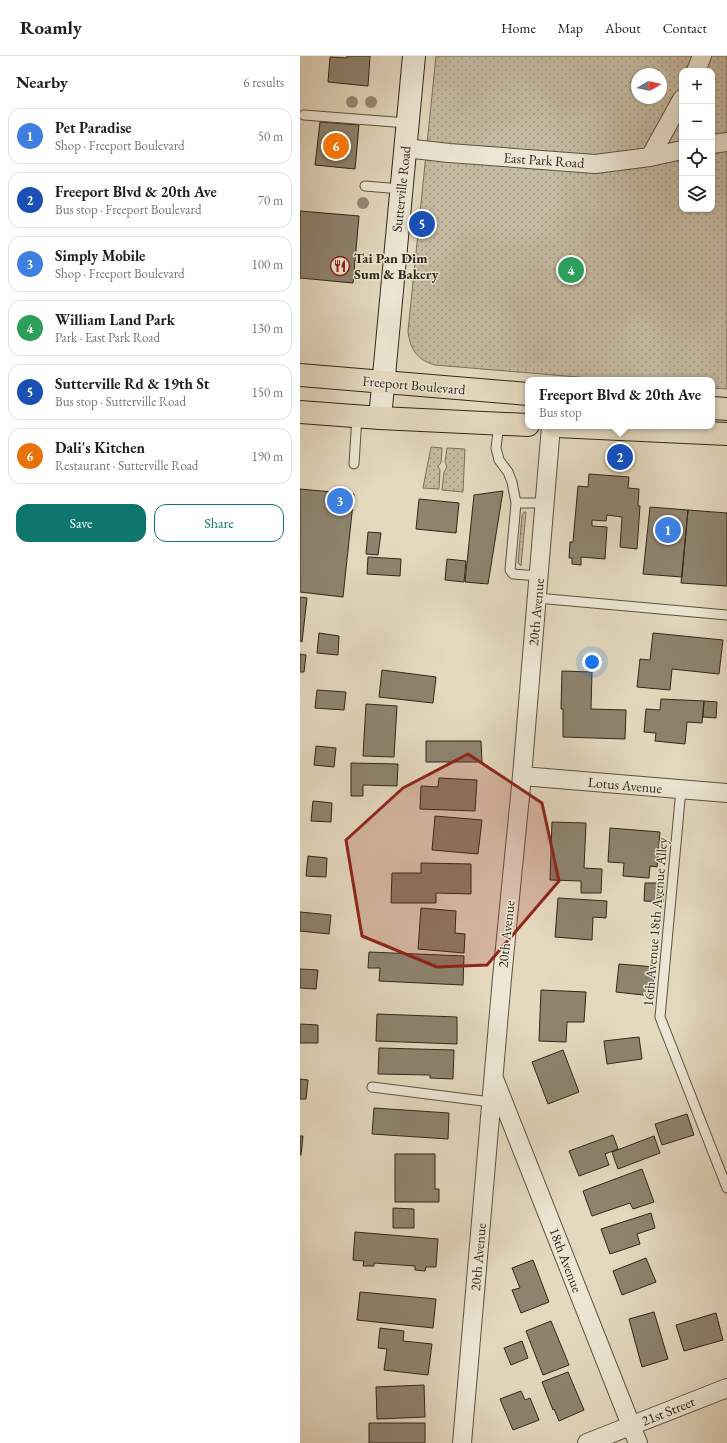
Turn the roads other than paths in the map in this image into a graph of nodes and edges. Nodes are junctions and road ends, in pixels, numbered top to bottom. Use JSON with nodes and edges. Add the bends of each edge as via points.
{"nodes":[{"id":1,"x":414,"y":56,"type":"edge"},
{"id":2,"x":702,"y":56,"type":"edge"},
{"id":3,"x":697,"y":68,"type":"edge"},
{"id":4,"x":679,"y":104,"type":"edge"},
{"id":5,"x":304,"y":115,"type":"dead end"},
{"id":6,"x":407,"y":123,"type":"junction"},
{"id":7,"x":727,"y":142,"type":"edge"},
{"id":8,"x":715,"y":144,"type":"edge"},
{"id":9,"x":405,"y":148,"type":"junction"},
{"id":10,"x":679,"y":151,"type":"edge"},
{"id":11,"x":650,"y":157,"type":"junction"},
{"id":12,"x":364,"y":186,"type":"dead end"},
{"id":13,"x":401,"y":189,"type":"junction"},
{"id":14,"x":300,"y":375,"type":"edge"},
{"id":15,"x":382,"y":382,"type":"junction"},
{"id":16,"x":525,"y":394,"type":"edge"},
{"id":17,"x":715,"y":408,"type":"edge"},
{"id":18,"x":727,"y":409,"type":"edge"},
{"id":19,"x":300,"y":412,"type":"edge"},
{"id":20,"x":357,"y":416,"type":"junction"},
{"id":21,"x":380,"y":418,"type":"junction"},
{"id":22,"x":499,"y":423,"type":"junction"},
{"id":23,"x":525,"y":425,"type":"edge"},
{"id":24,"x":551,"y":429,"type":"edge"},
{"id":25,"x":620,"y":429,"type":"edge"},
{"id":26,"x":727,"y":434,"type":"edge"},
{"id":27,"x":354,"y":464,"type":"dead end"},
{"id":28,"x":516,"y":502,"type":"junction"},
{"id":29,"x":545,"y":503,"type":"junction"},
{"id":30,"x":539,"y":576,"type":"junction"},
{"id":31,"x":538,"y":598,"type":"junction"},
{"id":32,"x":727,"y":615,"type":"edge"},
{"id":33,"x":522,"y":776,"type":"junction"},
{"id":34,"x":681,"y":789,"type":"junction"},
{"id":35,"x":727,"y":793,"type":"edge"},
{"id":36,"x":494,"y":1077,"type":"junction"},
{"id":37,"x":372,"y":1087,"type":"dead end"},
{"id":38,"x":491,"y":1102,"type":"junction"},
{"id":39,"x":727,"y":1188,"type":"edge"},
{"id":40,"x":727,"y":1388,"type":"edge"},
{"id":41,"x":631,"y":1426,"type":"junction"},
{"id":42,"x":462,"y":1443,"type":"edge"},
{"id":43,"x":587,"y":1443,"type":"edge"},
{"id":44,"x":638,"y":1443,"type":"edge"}],
"edges":[{"from":1,"to":6,"type":"main road","name":"Sutterville Road"},
{"from":2,"to":3,"type":"street"},
{"from":4,"to":11,"type":"street"},
{"from":5,"to":6,"type":"lane"},
{"from":6,"to":9,"type":"main road","name":"Sutterville Road"},
{"from":7,"to":8,"type":"street"},
{"from":9,"to":11,"type":"street","name":"East Park Road","via":[[595,164]]},
{"from":9,"to":13,"type":"main road","name":"Sutterville Road"},
{"from":10,"to":11,"type":"street","name":"East Park Road"},
{"from":12,"to":13,"type":"lane"},
{"from":13,"to":15,"type":"main road","name":"Sutterville Road"},
{"from":14,"to":15,"type":"main road","name":"Freeport Boulevard"},
{"from":15,"to":16,"type":"main road","name":"Freeport Boulevard"},
{"from":15,"to":21,"type":"main road","name":"Sutterville Road"},
{"from":17,"to":18,"type":"main road"},
{"from":19,"to":20,"type":"main road"},
{"from":20,"to":21,"type":"main road"},
{"from":20,"to":27,"type":"lane"},
{"from":21,"to":22,"type":"main road"},
{"from":22,"to":23,"type":"main road"},
{"from":22,"to":28,"type":"lane","via":[[496,448],[499,460],[512,482]]},
{"from":24,"to":29,"type":"street","name":"20th Avenue"},
{"from":25,"to":26,"type":"main road"},
{"from":28,"to":29,"type":"lane"},
{"from":28,"to":30,"type":"lane","via":[[510,570],[513,574]]},
{"from":29,"to":30,"type":"street","name":"20th Avenue"},
{"from":30,"to":31,"type":"street","name":"20th Avenue"},
{"from":31,"to":32,"type":"lane"},
{"from":31,"to":33,"type":"street","name":"20th Avenue"},
{"from":33,"to":34,"type":"street","name":"Lotus Avenue"},
{"from":33,"to":36,"type":"street","name":"20th Avenue"},
{"from":34,"to":35,"type":"street","name":"Lotus Avenue"},
{"from":34,"to":39,"type":"lane","name":"16th Avenue 18th Avenue Alley","via":[[660,1017]]},
{"from":36,"to":38,"type":"street","name":"20th Avenue"},
{"from":36,"to":41,"type":"street","name":"18th Avenue"},
{"from":37,"to":38,"type":"lane"},
{"from":38,"to":42,"type":"street","name":"20th Avenue"},
{"from":40,"to":41,"type":"street","name":"21st Street"},
{"from":41,"to":43,"type":"street","name":"21st Street"},
{"from":41,"to":44,"type":"street","name":"18th Avenue"}]}
